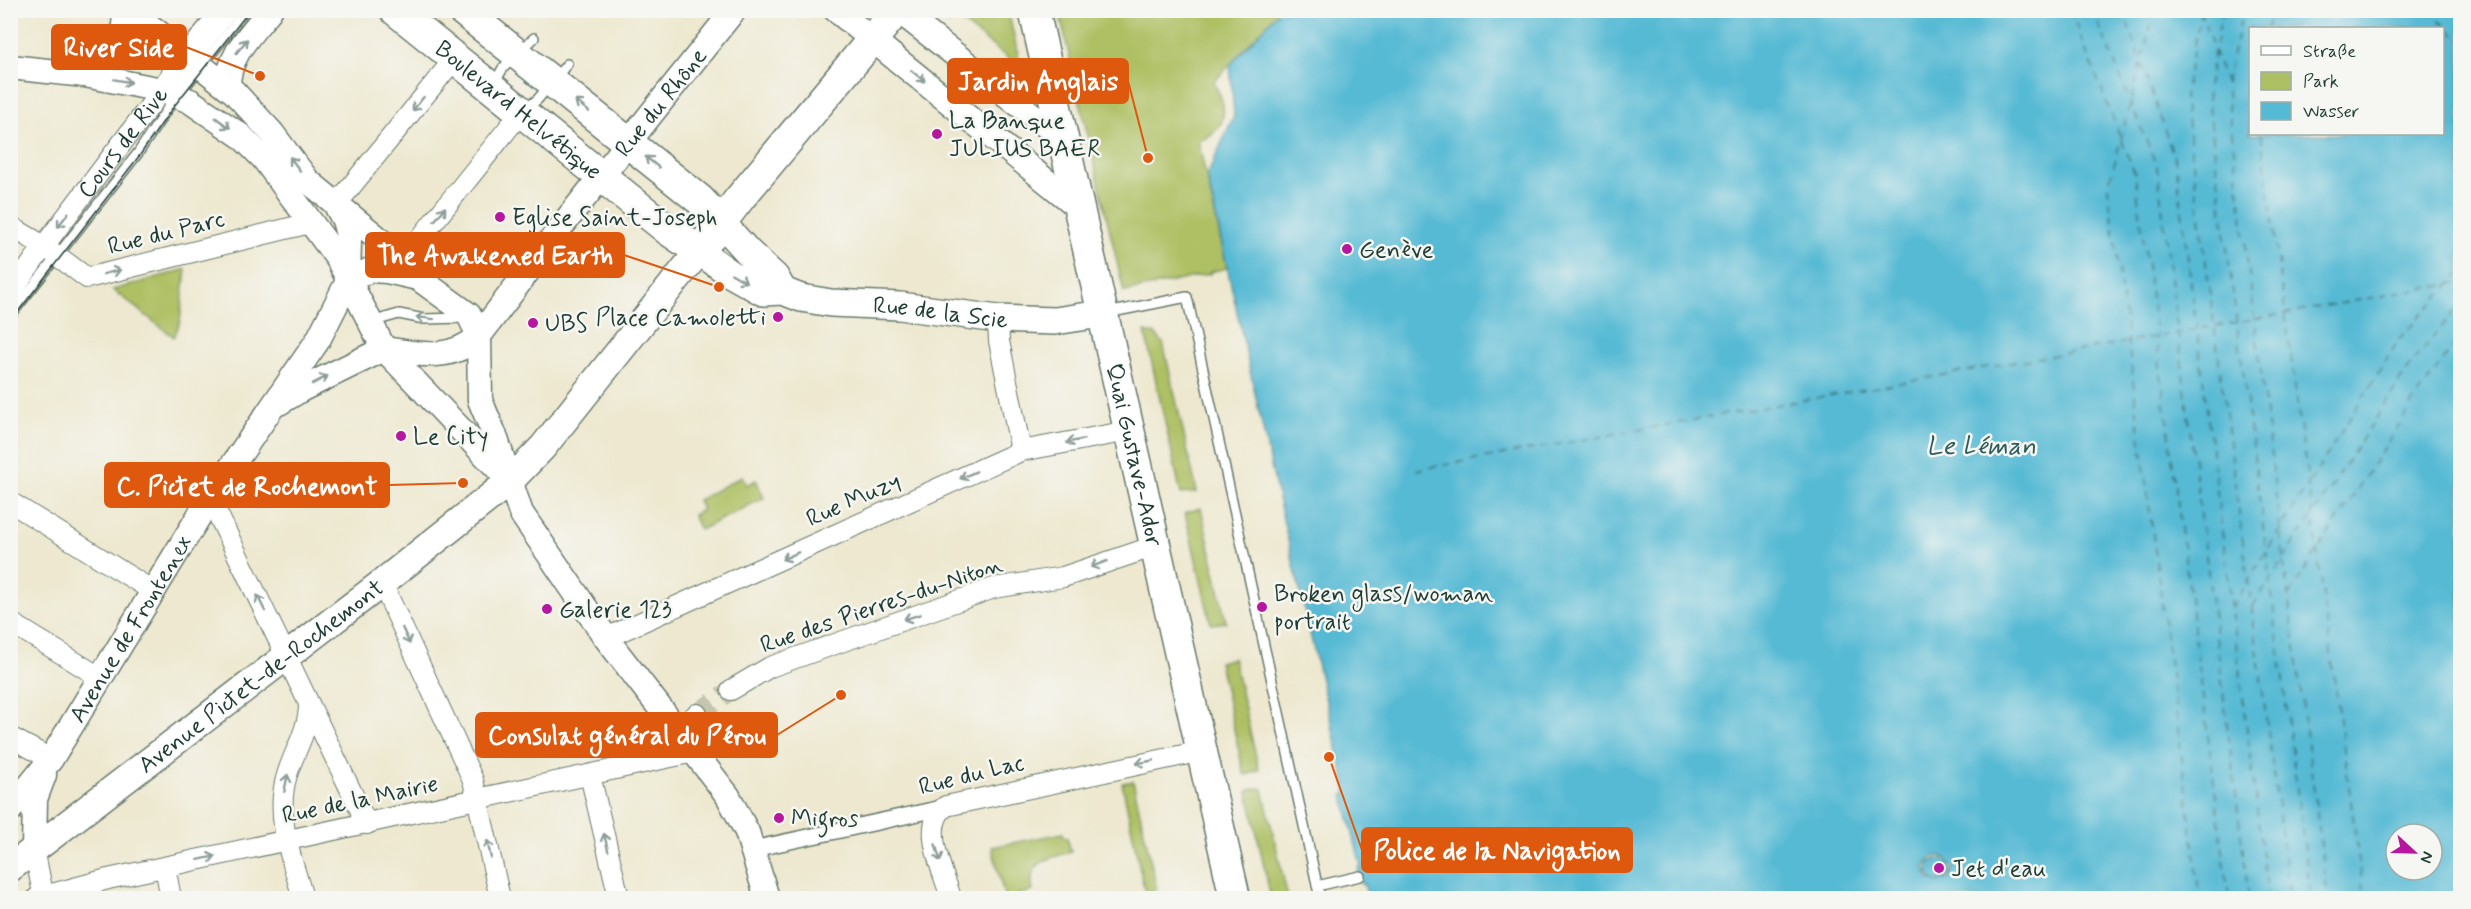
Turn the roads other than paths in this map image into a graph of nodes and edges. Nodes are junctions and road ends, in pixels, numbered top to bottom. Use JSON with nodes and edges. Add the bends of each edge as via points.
{"nodes":[{"id":1,"x":124,"y":10,"type":"edge"},
{"id":2,"x":129,"y":10,"type":"edge"},
{"id":3,"x":225,"y":10,"type":"edge"},
{"id":4,"x":246,"y":10,"type":"edge"},
{"id":5,"x":270,"y":10,"type":"edge"},
{"id":6,"x":395,"y":10,"type":"edge"},
{"id":7,"x":462,"y":10,"type":"edge"},
{"id":8,"x":734,"y":10,"type":"edge"},
{"id":9,"x":836,"y":10,"type":"edge"},
{"id":10,"x":897,"y":10,"type":"edge"},
{"id":11,"x":1034,"y":10,"type":"edge"},
{"id":12,"x":872,"y":40,"type":"junction"},
{"id":13,"x":526,"y":46,"type":"junction"},
{"id":14,"x":455,"y":58,"type":"junction"},
{"id":15,"x":194,"y":62,"type":"junction"},
{"id":16,"x":10,"y":67,"type":"edge"},
{"id":17,"x":560,"y":74,"type":"junction"},
{"id":18,"x":83,"y":75,"type":"junction"},
{"id":19,"x":228,"y":86,"type":"junction"},
{"id":20,"x":170,"y":93,"type":"junction"},
{"id":21,"x":499,"y":93,"type":"junction"},
{"id":22,"x":522,"y":111,"type":"junction"},
{"id":23,"x":1063,"y":139,"type":"junction"},
{"id":24,"x":628,"y":142,"type":"junction"},
{"id":25,"x":602,"y":176,"type":"junction"},
{"id":26,"x":336,"y":205,"type":"junction"},
{"id":27,"x":1077,"y":206,"type":"junction"},
{"id":28,"x":721,"y":222,"type":"junction"},
{"id":29,"x":310,"y":223,"type":"junction"},
{"id":30,"x":10,"y":226,"type":"edge"},
{"id":31,"x":50,"y":251,"type":"junction"},
{"id":32,"x":699,"y":251,"type":"junction"},
{"id":33,"x":410,"y":269,"type":"junction"},
{"id":34,"x":348,"y":281,"type":"junction"},
{"id":35,"x":783,"y":291,"type":"junction"},
{"id":36,"x":10,"y":294,"type":"edge"},
{"id":37,"x":1101,"y":314,"type":"junction"},
{"id":38,"x":10,"y":316,"type":"edge"},
{"id":39,"x":479,"y":318,"type":"junction"},
{"id":40,"x":998,"y":319,"type":"junction"},
{"id":41,"x":370,"y":322,"type":"junction"},
{"id":42,"x":384,"y":349,"type":"junction"},
{"id":43,"x":269,"y":409,"type":"junction"},
{"id":44,"x":1129,"y":431,"type":"junction"},
{"id":45,"x":1021,"y":451,"type":"junction"},
{"id":46,"x":510,"y":481,"type":"junction"},
{"id":47,"x":210,"y":498,"type":"junction"},
{"id":48,"x":10,"y":502,"type":"edge"},
{"id":49,"x":1155,"y":546,"type":"junction"},
{"id":50,"x":382,"y":583,"type":"junction"},
{"id":51,"x":153,"y":591,"type":"junction"},
{"id":52,"x":10,"y":622,"type":"edge"},
{"id":53,"x":606,"y":638,"type":"junction"},
{"id":54,"x":286,"y":656,"type":"junction"},
{"id":55,"x":101,"y":678,"type":"junction"},
{"id":56,"x":731,"y":690,"type":"tunnel mouth"},
{"id":57,"x":309,"y":703,"type":"junction"},
{"id":58,"x":697,"y":714,"type":"tunnel mouth"},
{"id":59,"x":676,"y":730,"type":"junction"},
{"id":60,"x":10,"y":737,"type":"edge"},
{"id":61,"x":1202,"y":751,"type":"junction"},
{"id":62,"x":694,"y":752,"type":"junction"},
{"id":63,"x":51,"y":759,"type":"junction"},
{"id":64,"x":590,"y":775,"type":"junction"},
{"id":65,"x":478,"y":800,"type":"junction"},
{"id":66,"x":942,"y":808,"type":"junction"},
{"id":67,"x":10,"y":810,"type":"edge"},
{"id":68,"x":367,"y":824,"type":"junction"},
{"id":69,"x":286,"y":841,"type":"junction"},
{"id":70,"x":34,"y":849,"type":"junction"},
{"id":71,"x":753,"y":849,"type":"junction"},
{"id":72,"x":165,"y":867,"type":"junction"},
{"id":73,"x":10,"y":868,"type":"edge"},
{"id":74,"x":1360,"y":876,"type":"dead end"},
{"id":75,"x":1317,"y":886,"type":"junction"},
{"id":76,"x":41,"y":898,"type":"edge"},
{"id":77,"x":171,"y":898,"type":"edge"},
{"id":78,"x":303,"y":898,"type":"edge"},
{"id":79,"x":500,"y":898,"type":"edge"},
{"id":80,"x":619,"y":898,"type":"edge"},
{"id":81,"x":767,"y":898,"type":"edge"},
{"id":82,"x":951,"y":898,"type":"edge"},
{"id":83,"x":1235,"y":898,"type":"edge"},
{"id":84,"x":1320,"y":898,"type":"edge"}],
"edges":[{"from":1,"to":18,"type":"street","via":[[124,31],[117,49]]},
{"from":2,"to":15,"type":"street"},
{"from":3,"to":15,"type":"street","name":"Cours de Rive"},
{"from":4,"to":15,"type":"lane"},
{"from":19,"to":5,"type":"street","one_way":true,"via":[[236,54]]},
{"from":6,"to":14,"type":"main road","name":"Boulevard Helvétique"},
{"from":7,"to":13,"type":"main road","name":"Boulevard Helvétique"},
{"from":8,"to":24,"type":"street","name":"Rue du Rhône"},
{"from":9,"to":12,"type":"street"},
{"from":10,"to":12,"type":"main road"},
{"from":10,"to":23,"type":"street"},
{"from":11,"to":23,"type":"main road","name":"Quai Gustave-Ador"},
{"from":12,"to":27,"type":"street","one_way":true},
{"from":12,"to":28,"type":"main road"},
{"from":13,"to":17,"type":"main road","name":"Boulevard Helvétique"},
{"from":13,"to":21,"type":"lane","via":[[496,80]]},
{"from":14,"to":21,"type":"main road","name":"Boulevard Helvétique"},
{"from":14,"to":26,"type":"street","one_way":true},
{"from":15,"to":19,"type":"street"},
{"from":15,"to":20,"type":"street","name":"Cours de Rive"},
{"from":16,"to":18,"type":"street"},
{"from":17,"to":22,"type":"lane"},
{"from":24,"to":17,"type":"main road","name":"Boulevard Helvétique","one_way":true},
{"from":18,"to":20,"type":"street","one_way":true},
{"from":26,"to":19,"type":"street","one_way":true,"via":[[308,181]]},
{"from":20,"to":29,"type":"street","one_way":true,"via":[[200,106],[253,147]]},
{"from":20,"to":31,"type":"street","name":"Cours de Rive"},
{"from":21,"to":22,"type":"main road","name":"Boulevard Helvétique"},
{"from":22,"to":25,"type":"main road","name":"Boulevard Helvétique"},
{"from":33,"to":22,"type":"street","one_way":true},
{"from":23,"to":27,"type":"main road","name":"Quai Gustave-Ador"},
{"from":24,"to":25,"type":"street","name":"Rue du Rhône"},
{"from":28,"to":24,"type":"main road","name":"Boulevard Helvétique","one_way":true},
{"from":25,"to":32,"type":"main road","name":"Boulevard Helvétique"},
{"from":25,"to":39,"type":"street","name":"Rue du Rhône"},
{"from":26,"to":33,"type":"street"},
{"from":26,"to":34,"type":"street","via":[[349,239]]},
{"from":27,"to":37,"type":"main road","name":"Quai Gustave-Ador"},
{"from":28,"to":32,"type":"main road"},
{"from":28,"to":35,"type":"main road","via":[[775,277]]},
{"from":31,"to":29,"type":"street","name":"Rue du Parc","one_way":true,"via":[[87,278]]},
{"from":29,"to":34,"type":"street","via":[[338,259]]},
{"from":30,"to":31,"type":"street"},
{"from":31,"to":36,"type":"street","name":"Cours de Rive"},
{"from":31,"to":38,"type":"lane"},
{"from":32,"to":35,"type":"main road","one_way":true,"via":[[763,292]]},
{"from":32,"to":46,"type":"main road","name":"Avenue Pictet-de-Rochemont","via":[[543,447]]},
{"from":33,"to":34,"type":"street","via":[[370,270]]},
{"from":33,"to":39,"type":"street"},
{"from":34,"to":41,"type":"street"},
{"from":34,"to":43,"type":"street","name":"Avenue de Frontenex","via":[[307,359]]},
{"from":35,"to":40,"type":"main road","name":"Rue de la Scie","via":[[831,303],[900,306]]},
{"from":37,"to":40,"type":"main road","name":"Rue de la Scie","via":[[1055,321]]},
{"from":37,"to":44,"type":"main road","name":"Quai Gustave-Ador"},
{"from":37,"to":75,"type":"lane","via":[[1187,297]]},
{"from":39,"to":41,"type":"lane","one_way":true,"via":[[424,319],[399,314]]},
{"from":39,"to":42,"type":"street","via":[[467,346],[420,354]]},
{"from":39,"to":46,"type":"street","via":[[480,400]]},
{"from":40,"to":45,"type":"street"},
{"from":41,"to":42,"type":"street"},
{"from":43,"to":42,"type":"street","name":"Avenue de Frontenex","one_way":true},
{"from":42,"to":46,"type":"street"},
{"from":43,"to":47,"type":"street","name":"Avenue de Frontenex"},
{"from":44,"to":45,"type":"street","name":"Rue Muzy","one_way":true},
{"from":44,"to":49,"type":"main road","name":"Quai Gustave-Ador"},
{"from":45,"to":53,"type":"street","name":"Rue Muzy","one_way":true},
{"from":46,"to":50,"type":"main road","name":"Avenue Pictet-de-Rochemont"},
{"from":46,"to":53,"type":"street","via":[[521,513]]},
{"from":47,"to":51,"type":"street","name":"Avenue de Frontenex"},
{"from":54,"to":47,"type":"street","one_way":true},
{"from":48,"to":51,"type":"street"},
{"from":49,"to":56,"type":"street","name":"Rue des Pierres-du-Niton","one_way":true,"via":[[1063,577],[994,588],[770,667]]},
{"from":49,"to":61,"type":"main road","name":"Quai Gustave-Ador"},
{"from":50,"to":54,"type":"main road","name":"Avenue Pictet-de-Rochemont"},
{"from":50,"to":65,"type":"street","one_way":true,"via":[[473,780]]},
{"from":51,"to":55,"type":"street","name":"Avenue de Frontenex"},
{"from":52,"to":55,"type":"street"},
{"from":53,"to":59,"type":"street"},
{"from":54,"to":57,"type":"street"},
{"from":54,"to":70,"type":"main road","name":"Avenue Pictet-de-Rochemont"},
{"from":55,"to":63,"type":"street","name":"Avenue de Frontenex"},
{"from":57,"to":68,"type":"street"},
{"from":69,"to":57,"type":"street","one_way":true,"via":[[284,788],[306,726]]},
{"from":58,"to":59,"type":"street"},
{"from":59,"to":62,"type":"street"},
{"from":60,"to":63,"type":"street"},
{"from":61,"to":66,"type":"street","name":"Rue du Lac","one_way":true},
{"from":61,"to":83,"type":"main road","name":"Quai Gustave-Ador"},
{"from":62,"to":64,"type":"street","name":"Rue de la Mairie"},
{"from":62,"to":71,"type":"street","via":[[738,812]]},
{"from":63,"to":67,"type":"street","name":"Avenue de Frontenex"},
{"from":63,"to":70,"type":"street","name":"Avenue de Frontenex","via":[[35,799]]},
{"from":64,"to":65,"type":"street","name":"Rue de la Mairie"},
{"from":80,"to":64,"type":"street","one_way":true},
{"from":65,"to":68,"type":"street","name":"Rue de la Mairie"},
{"from":79,"to":65,"type":"street","one_way":true},
{"from":66,"to":71,"type":"street","name":"Rue du Lac"},
{"from":66,"to":82,"type":"street","one_way":true,"via":[[934,820],[933,835]]},
{"from":68,"to":69,"type":"street","name":"Rue de la Mairie"},
{"from":72,"to":69,"type":"street","name":"Rue de la Mairie","one_way":true},
{"from":69,"to":78,"type":"street"},
{"from":70,"to":73,"type":"main road","name":"Avenue Pictet-de-Rochemont"},
{"from":70,"to":76,"type":"street"},
{"from":71,"to":81,"type":"street"},
{"from":72,"to":76,"type":"street","name":"Rue de la Mairie"},
{"from":72,"to":77,"type":"street"},
{"from":74,"to":75,"type":"lane"},
{"from":75,"to":84,"type":"lane"}]}
